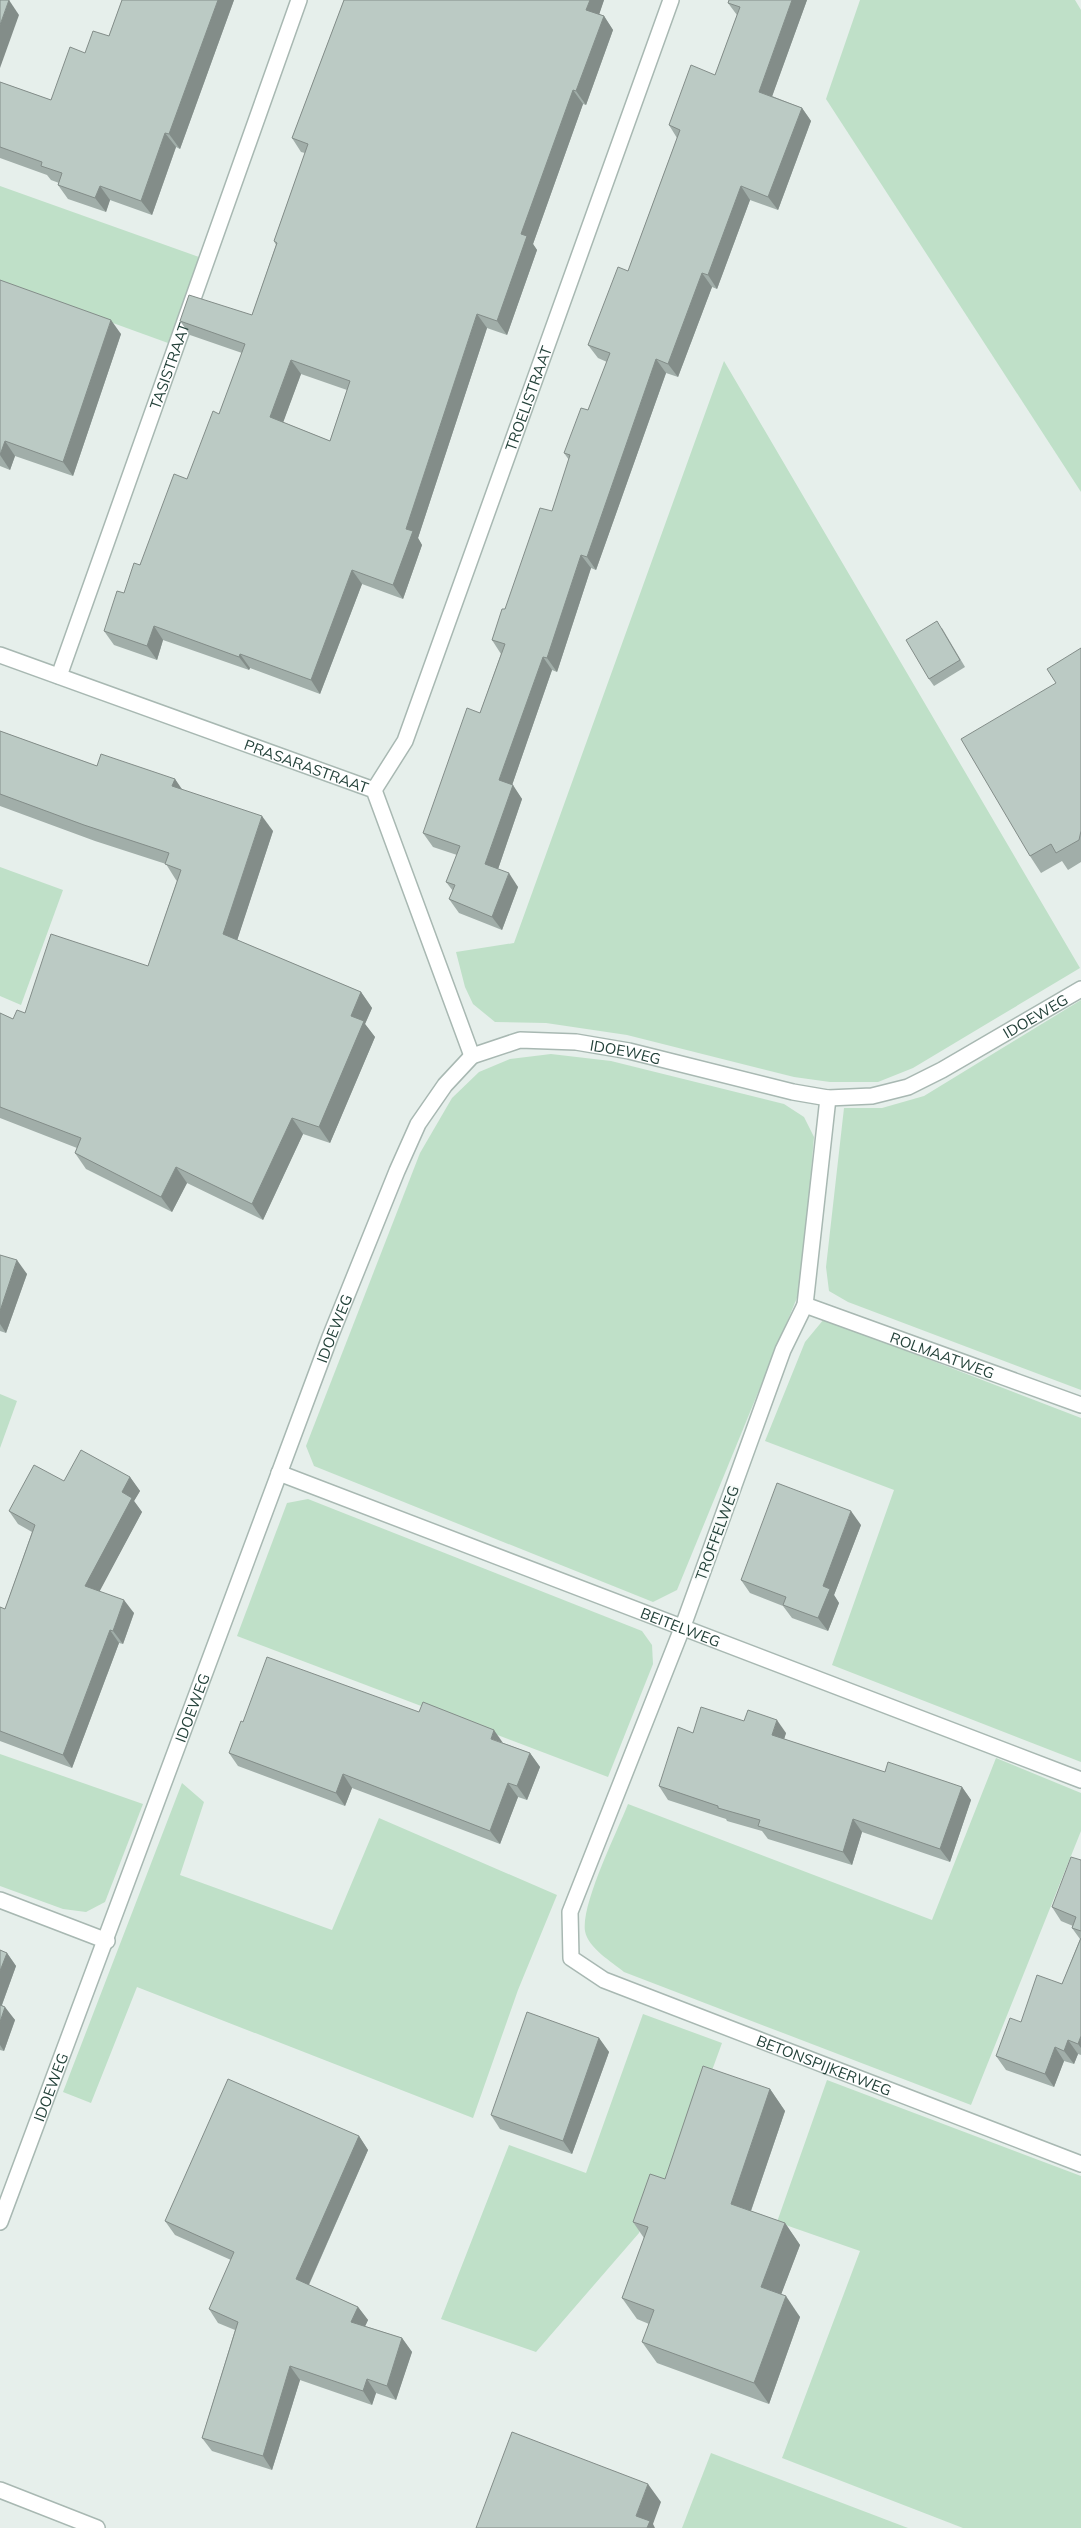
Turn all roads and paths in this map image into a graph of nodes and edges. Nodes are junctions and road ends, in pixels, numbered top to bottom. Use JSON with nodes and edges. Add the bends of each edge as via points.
{"nodes":[{"id":1,"x":299,"y":0,"type":"edge"},
{"id":2,"x":671,"y":0,"type":"edge"},
{"id":3,"x":0,"y":655,"type":"edge"},
{"id":4,"x":60,"y":676,"type":"junction"},
{"id":5,"x":374,"y":790,"type":"junction"},
{"id":6,"x":1081,"y":989,"type":"edge"},
{"id":7,"x":472,"y":1056,"type":"junction"},
{"id":8,"x":828,"y":1098,"type":"junction"},
{"id":9,"x":805,"y":1305,"type":"junction"},
{"id":10,"x":1081,"y":1405,"type":"edge"},
{"id":11,"x":279,"y":1473,"type":"junction"},
{"id":12,"x":683,"y":1626,"type":"junction"},
{"id":13,"x":1081,"y":1780,"type":"edge"},
{"id":14,"x":0,"y":1900,"type":"edge"},
{"id":15,"x":107,"y":1941,"type":"junction"},
{"id":16,"x":571,"y":1958,"type":"joint"},
{"id":17,"x":1081,"y":2164,"type":"edge"},
{"id":18,"x":0,"y":2222,"type":"edge"},
{"id":19,"x":0,"y":2490,"type":"edge"},
{"id":20,"x":97,"y":2528,"type":"edge"}],
"edges":[{"from":1,"to":4,"type":"street","name":"TASISTRAAT"},
{"from":2,"to":5,"type":"street","name":"TROELISTRAAT","via":[[405,741]]},
{"from":3,"to":4,"type":"street","name":"PRASARASTRAAT"},
{"from":4,"to":5,"type":"street","name":"PRASARASTRAAT"},
{"from":5,"to":7,"type":"street","name":"PRASARASTRAAT"},
{"from":6,"to":8,"type":"street","name":"IDOEWEG","via":[[908,1087],[872,1096]]},
{"from":7,"to":8,"type":"street","name":"IDOEWEG","via":[[520,1040],[576,1042],[629,1051]]},
{"from":7,"to":11,"type":"street","name":"IDOEWEG","via":[[445,1085],[414,1132]]},
{"from":8,"to":9,"type":"street","name":"TROFFELWEG"},
{"from":9,"to":10,"type":"street","name":"ROLMAATWEG"},
{"from":9,"to":12,"type":"street","name":"TROFFELWEG","via":[[783,1350]]},
{"from":11,"to":12,"type":"street","name":"BEITELWEG"},
{"from":11,"to":15,"type":"street","name":"IDOEWEG"},
{"from":12,"to":13,"type":"street","name":"BEITELWEG"},
{"from":12,"to":16,"type":"street","name":"TROFFELWEG","via":[[570,1912]]},
{"from":14,"to":15,"type":"street"},
{"from":15,"to":18,"type":"street","name":"IDOEWEG"},
{"from":16,"to":17,"type":"street","name":"BETONSPIJKERWEG","via":[[604,1980]]},
{"from":19,"to":20,"type":"street"}]}
